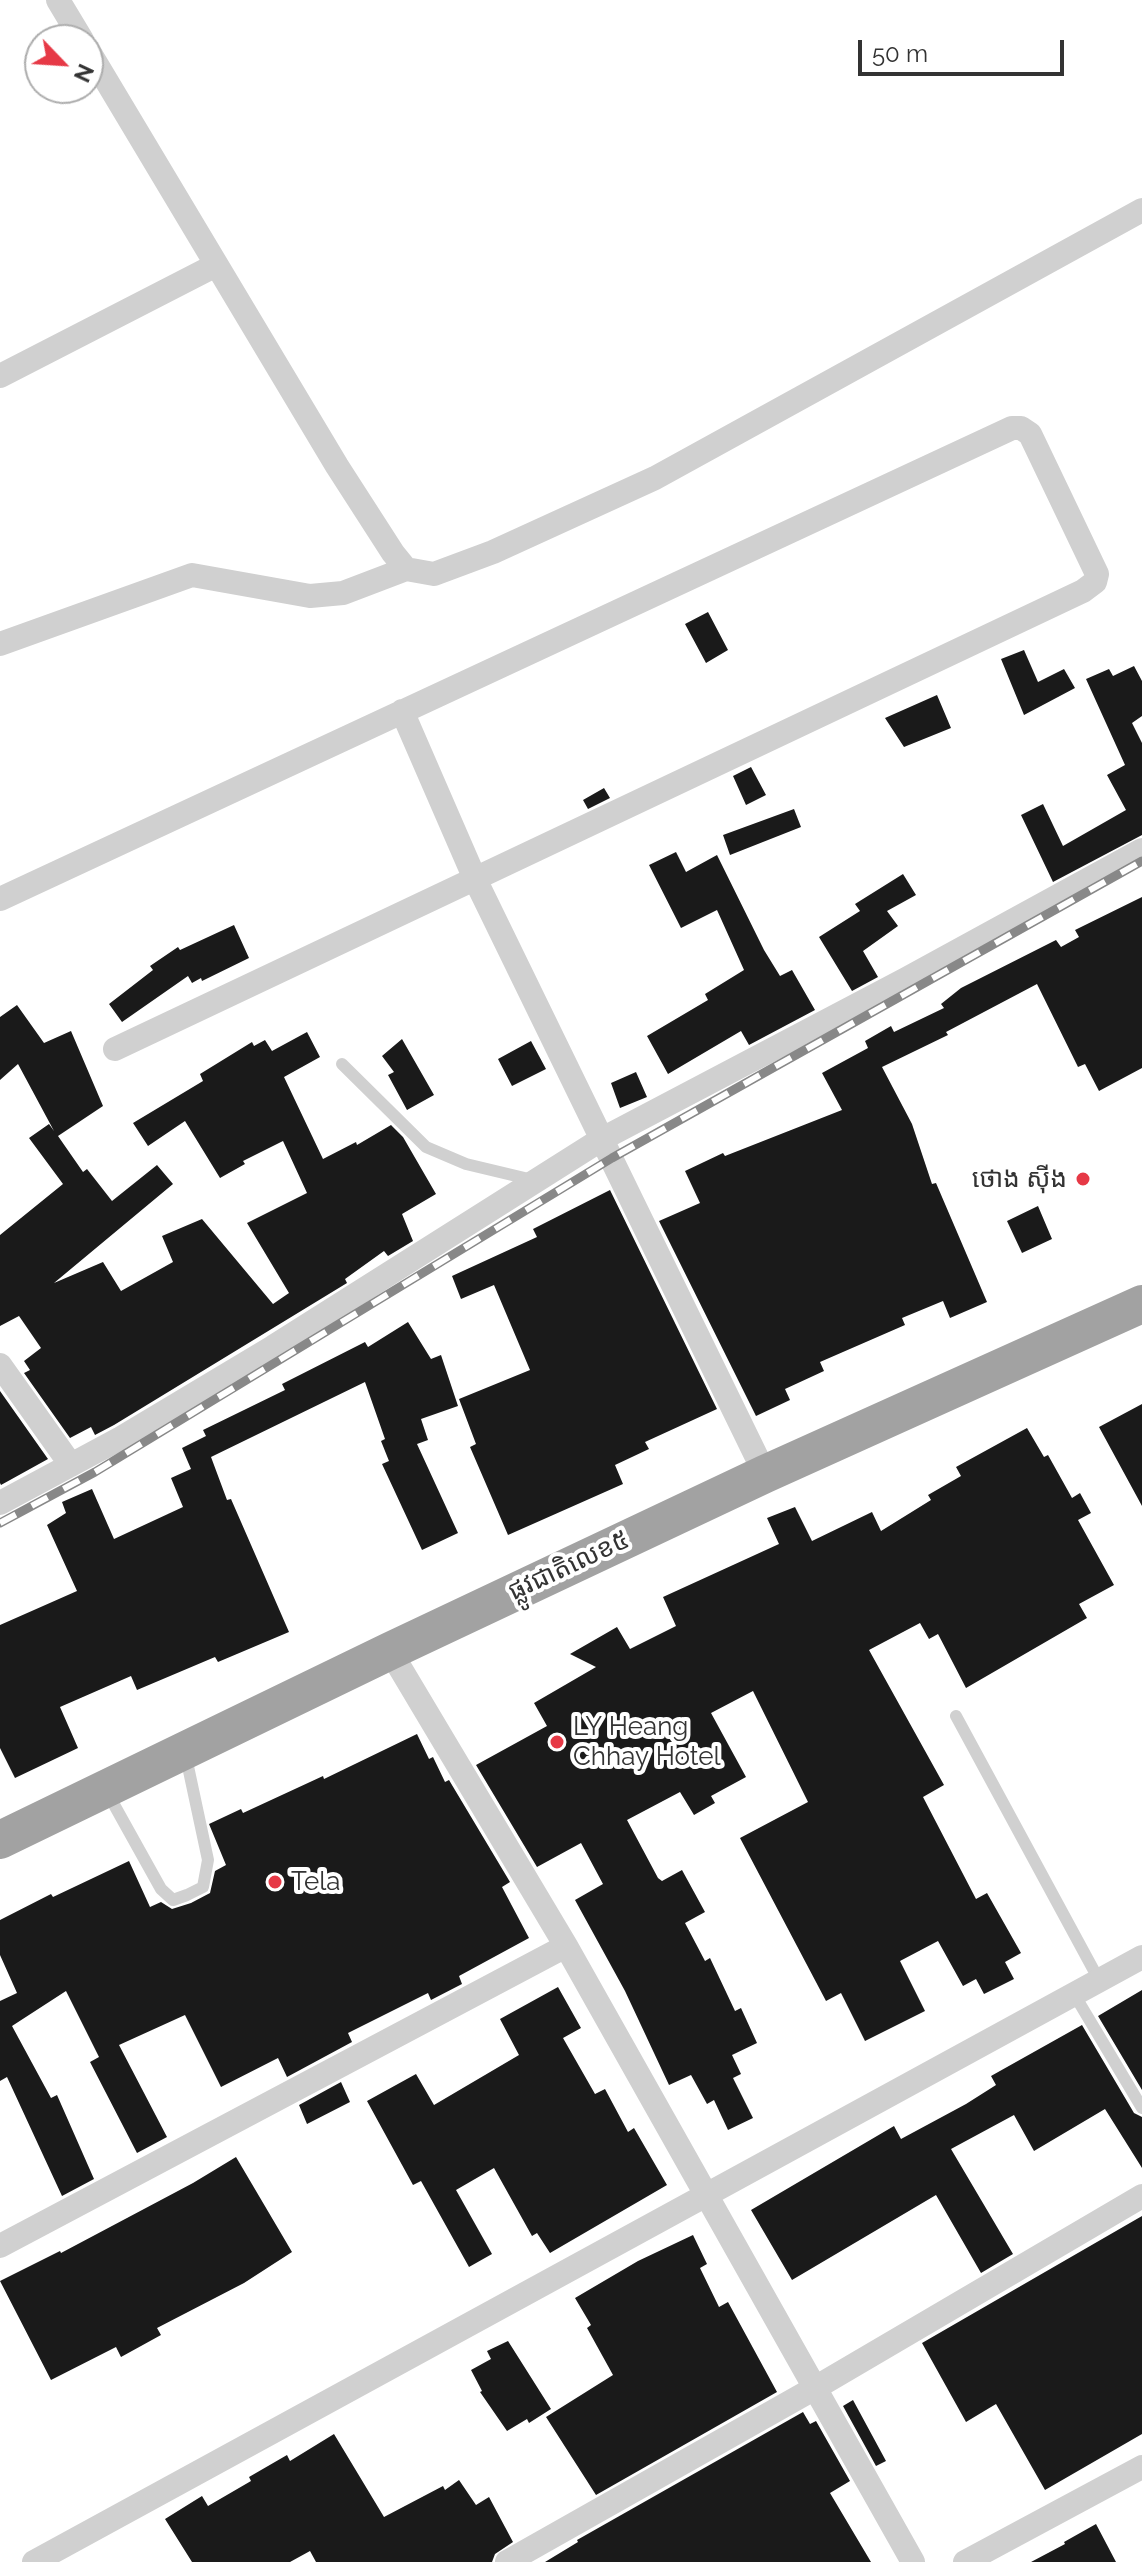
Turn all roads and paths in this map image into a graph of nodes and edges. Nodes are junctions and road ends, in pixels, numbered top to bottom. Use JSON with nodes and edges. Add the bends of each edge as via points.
{"nodes":[{"id":1,"x":58,"y":0,"type":"edge"},
{"id":2,"x":72,"y":24,"type":"edge"},
{"id":3,"x":104,"y":77,"type":"edge"},
{"id":4,"x":1142,"y":210,"type":"edge"},
{"id":5,"x":216,"y":265,"type":"junction"},
{"id":6,"x":0,"y":376,"type":"edge"},
{"id":7,"x":406,"y":569,"type":"junction"},
{"id":8,"x":0,"y":644,"type":"edge"},
{"id":9,"x":402,"y":711,"type":"junction"},
{"id":10,"x":1142,"y":850,"type":"edge"},
{"id":11,"x":475,"y":879,"type":"junction"},
{"id":12,"x":0,"y":899,"type":"edge"},
{"id":13,"x":115,"y":1049,"type":"dead end"},
{"id":14,"x":342,"y":1064,"type":"dead end"},
{"id":15,"x":602,"y":1139,"type":"junction"},
{"id":16,"x":533,"y":1180,"type":"junction"},
{"id":17,"x":1142,"y":1304,"type":"edge"},
{"id":18,"x":0,"y":1365,"type":"edge"},
{"id":19,"x":71,"y":1465,"type":"junction"},
{"id":20,"x":765,"y":1474,"type":"junction"},
{"id":21,"x":0,"y":1503,"type":"edge"},
{"id":22,"x":390,"y":1651,"type":"junction"},
{"id":23,"x":956,"y":1716,"type":"dead end"},
{"id":24,"x":185,"y":1750,"type":"junction"},
{"id":25,"x":105,"y":1789,"type":"junction"},
{"id":26,"x":0,"y":1840,"type":"edge"},
{"id":27,"x":566,"y":1946,"type":"junction"},
{"id":28,"x":1142,"y":1957,"type":"edge"},
{"id":29,"x":1099,"y":1980,"type":"junction"},
{"id":30,"x":1074,"y":1994,"type":"junction"},
{"id":31,"x":1142,"y":2108,"type":"edge"},
{"id":32,"x":705,"y":2194,"type":"junction"},
{"id":33,"x":1142,"y":2196,"type":"edge"},
{"id":34,"x":0,"y":2246,"type":"edge"},
{"id":35,"x":815,"y":2388,"type":"junction"},
{"id":36,"x":1142,"y":2467,"type":"edge"},
{"id":37,"x":34,"y":2562,"type":"edge"},
{"id":38,"x":507,"y":2562,"type":"edge"},
{"id":39,"x":913,"y":2562,"type":"edge"},
{"id":40,"x":965,"y":2562,"type":"edge"}],
"edges":[{"from":1,"to":2,"type":"street"},
{"from":3,"to":5,"type":"street"},
{"from":4,"to":7,"type":"street","via":[[655,478],[434,574]]},
{"from":5,"to":6,"type":"street"},
{"from":5,"to":7,"type":"street"},
{"from":7,"to":8,"type":"street","via":[[343,593],[310,596],[192,575]]},
{"from":9,"to":11,"type":"street"},
{"from":9,"to":11,"type":"street","via":[[1012,428],[1030,434],[1097,574],[1083,591]]},
{"from":9,"to":12,"type":"street"},
{"from":10,"to":15,"type":"street"},
{"from":11,"to":13,"type":"street"},
{"from":11,"to":15,"type":"street"},
{"from":14,"to":16,"type":"lane","via":[[426,1147],[466,1164]]},
{"from":15,"to":16,"type":"street"},
{"from":15,"to":20,"type":"street"},
{"from":16,"to":19,"type":"street","via":[[273,1347]]},
{"from":17,"to":20,"type":"highway","name":"ផ្លូវជាតិលេខ៥"},
{"from":18,"to":19,"type":"street"},
{"from":19,"to":21,"type":"street"},
{"from":20,"to":22,"type":"highway","name":"ផ្លូវជាតិលេខ៥"},
{"from":22,"to":24,"type":"highway","name":"ផ្លូវជាតិលេខ៥"},
{"from":22,"to":27,"type":"street"},
{"from":23,"to":29,"type":"lane"},
{"from":24,"to":25,"type":"highway","name":"ផ្លូវជាតិលេខ៥"},
{"from":24,"to":25,"type":"lane","via":[[208,1860],[203,1887],[187,1895],[173,1900],[161,1889]]},
{"from":25,"to":26,"type":"highway","name":"ផ្លូវជាតិលេខ៥"},
{"from":27,"to":32,"type":"street"},
{"from":27,"to":34,"type":"street"},
{"from":28,"to":29,"type":"street"},
{"from":29,"to":30,"type":"street"},
{"from":30,"to":31,"type":"lane"},
{"from":30,"to":32,"type":"street"},
{"from":32,"to":35,"type":"street"},
{"from":32,"to":37,"type":"street"},
{"from":33,"to":35,"type":"street"},
{"from":35,"to":38,"type":"street"},
{"from":35,"to":39,"type":"street"},
{"from":36,"to":40,"type":"street"}]}
